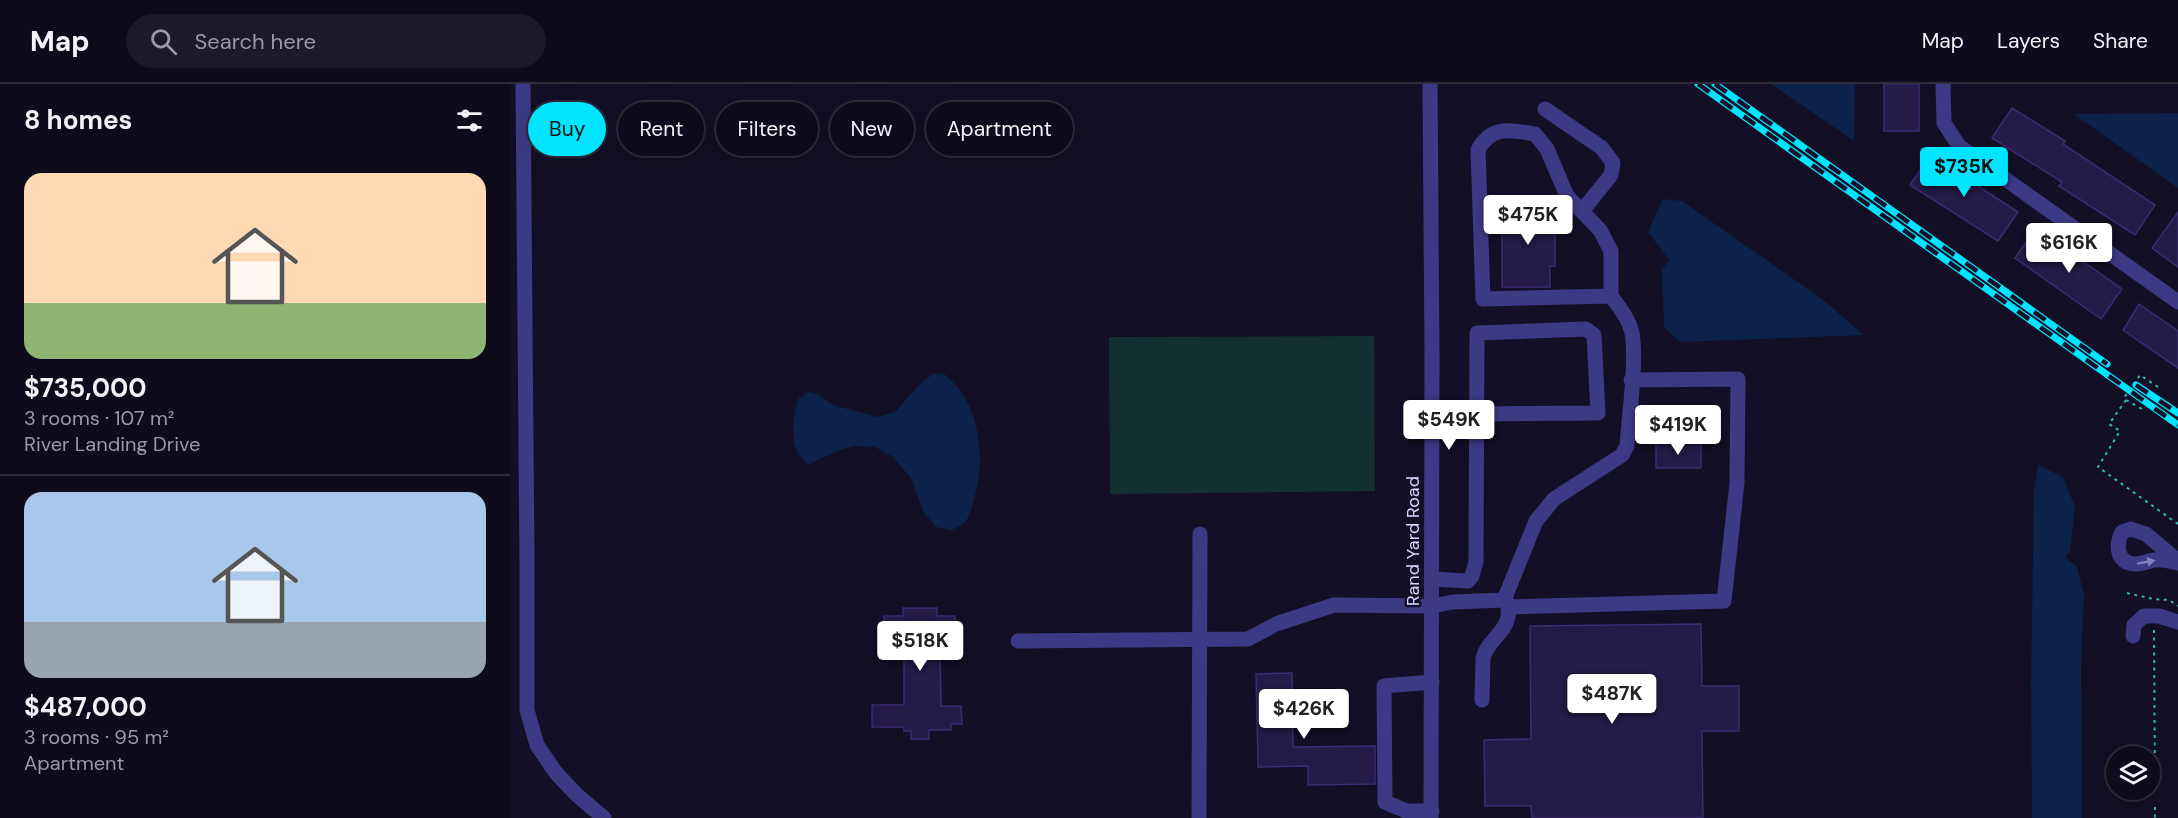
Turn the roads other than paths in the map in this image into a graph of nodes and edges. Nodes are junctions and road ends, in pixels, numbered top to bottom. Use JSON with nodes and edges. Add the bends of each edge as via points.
{"nodes":[{"id":1,"x":523,"y":84,"type":"edge"},
{"id":2,"x":1430,"y":84,"type":"edge"},
{"id":3,"x":1945,"y":87,"type":"edge"},
{"id":4,"x":1545,"y":109,"type":"dead end"},
{"id":5,"x":1582,"y":211,"type":"junction"},
{"id":6,"x":1611,"y":296,"type":"junction"},
{"id":7,"x":2178,"y":302,"type":"edge"},
{"id":8,"x":1631,"y":380,"type":"junction"},
{"id":9,"x":1477,"y":414,"type":"junction"},
{"id":10,"x":1200,"y":534,"type":"dead end"},
{"id":11,"x":1432,"y":579,"type":"junction"},
{"id":12,"x":1506,"y":604,"type":"junction"},
{"id":13,"x":1432,"y":606,"type":"junction"},
{"id":14,"x":2178,"y":622,"type":"edge"},
{"id":15,"x":2133,"y":636,"type":"dead end"},
{"id":16,"x":1199,"y":640,"type":"junction"},
{"id":17,"x":1018,"y":641,"type":"dead end"},
{"id":18,"x":1432,"y":682,"type":"junction"},
{"id":19,"x":1482,"y":700,"type":"dead end"},
{"id":20,"x":1432,"y":815,"type":"edge"},
{"id":21,"x":604,"y":818,"type":"edge"},
{"id":22,"x":1199,"y":818,"type":"edge"}],
"edges":[{"from":1,"to":21,"type":"street","via":[[526,710],[537,745],[555,773]]},
{"from":2,"to":11,"type":"street","name":"Rand Yard Road"},
{"from":3,"to":7,"type":"street","via":[[1944,123],[1959,146]]},
{"from":4,"to":5,"type":"street","via":[[1602,148],[1613,163],[1611,175]]},
{"from":5,"to":6,"type":"street","via":[[1600,230],[1611,251]]},
{"from":5,"to":6,"type":"street","via":[[1567,196],[1548,149],[1535,134],[1494,132],[1484,140],[1478,150],[1483,299]]},
{"from":6,"to":8,"type":"street","via":[[1632,332]]},
{"from":8,"to":12,"type":"street","via":[[1627,446],[1622,455],[1554,499],[1536,520]]},
{"from":8,"to":12,"type":"street","via":[[1738,379],[1737,483],[1724,601]]},
{"from":9,"to":9,"type":"street","via":[[1477,333],[1586,329],[1594,335],[1598,413]]},
{"from":9,"to":11,"type":"street","via":[[1476,562],[1468,581]]},
{"from":10,"to":16,"type":"street"},
{"from":11,"to":13,"type":"street","name":"Rand Yard Road"},
{"from":12,"to":13,"type":"street","via":[[1453,602]]},
{"from":12,"to":19,"type":"street","via":[[1504,630],[1485,651]]},
{"from":13,"to":16,"type":"street","via":[[1334,605],[1276,624],[1248,639]]},
{"from":13,"to":18,"type":"street","name":"Rand Yard Road"},
{"from":14,"to":15,"type":"street","via":[[2144,616],[2134,625]]},
{"from":16,"to":17,"type":"street"},
{"from":16,"to":22,"type":"street"},
{"from":18,"to":20,"type":"street","name":"Rand Yard Road"},
{"from":18,"to":20,"type":"street","via":[[1384,686],[1385,802],[1406,811]]}]}
